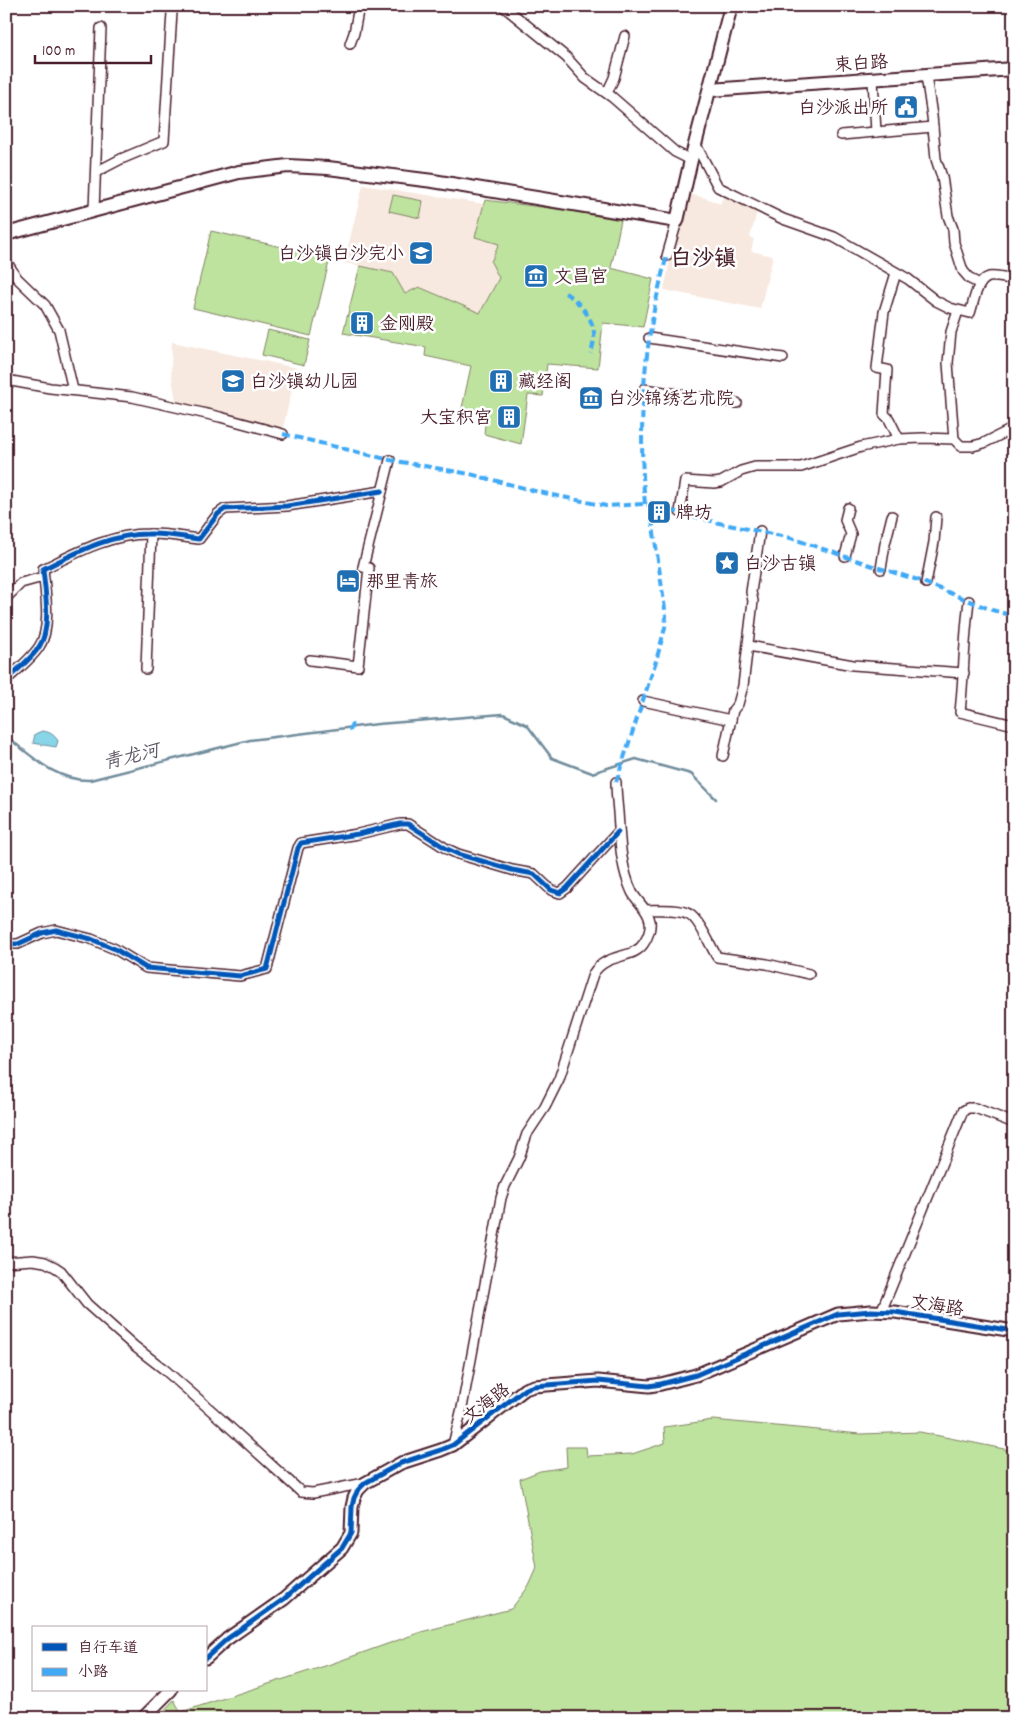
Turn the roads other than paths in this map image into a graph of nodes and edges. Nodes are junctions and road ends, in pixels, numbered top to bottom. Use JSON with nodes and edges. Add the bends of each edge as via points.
{"nodes":[{"id":1,"x":359,"y":6,"type":"edge"},
{"id":2,"x":503,"y":6,"type":"edge"},
{"id":3,"x":731,"y":6,"type":"edge"},
{"id":4,"x":172,"y":12,"type":"dead end"},
{"id":5,"x":101,"y":28,"type":"dead end"},
{"id":6,"x":626,"y":36,"type":"dead end"},
{"id":7,"x":350,"y":44,"type":"dead end"},
{"id":8,"x":1014,"y":69,"type":"edge"},
{"id":9,"x":926,"y":76,"type":"junction"},
{"id":10,"x":873,"y":80,"type":"junction"},
{"id":11,"x":710,"y":90,"type":"junction"},
{"id":12,"x":607,"y":93,"type":"junction"},
{"id":13,"x":933,"y":127,"type":"junction"},
{"id":14,"x":876,"y":132,"type":"junction"},
{"id":15,"x":841,"y":135,"type":"dead end"},
{"id":16,"x":695,"y":143,"type":"junction"},
{"id":17,"x":691,"y":160,"type":"junction"},
{"id":18,"x":96,"y":172,"type":"junction"},
{"id":19,"x":94,"y":210,"type":"junction"},
{"id":20,"x":677,"y":221,"type":"junction"},
{"id":21,"x":6,"y":234,"type":"edge"},
{"id":22,"x":667,"y":256,"type":"dead end"},
{"id":23,"x":6,"y":260,"type":"edge"},
{"id":24,"x":896,"y":273,"type":"junction"},
{"id":25,"x":1014,"y":279,"type":"edge"},
{"id":26,"x":980,"y":284,"type":"junction"},
{"id":27,"x":958,"y":311,"type":"junction"},
{"id":28,"x":649,"y":338,"type":"dead end"},
{"id":29,"x":784,"y":358,"type":"dead end"},
{"id":30,"x":6,"y":380,"type":"edge"},
{"id":31,"x":644,"y":389,"type":"dead end"},
{"id":32,"x":73,"y":390,"type":"junction"},
{"id":33,"x":737,"y":403,"type":"dead end"},
{"id":34,"x":1014,"y":428,"type":"edge"},
{"id":35,"x":283,"y":434,"type":"dead end"},
{"id":36,"x":899,"y":439,"type":"junction"},
{"id":37,"x":954,"y":439,"type":"junction"},
{"id":38,"x":390,"y":460,"type":"dead end"},
{"id":39,"x":382,"y":491,"type":"junction"},
{"id":40,"x":848,"y":508,"type":"dead end"},
{"id":41,"x":680,"y":512,"type":"dead end"},
{"id":42,"x":892,"y":516,"type":"dead end"},
{"id":43,"x":936,"y":517,"type":"dead end"},
{"id":44,"x":760,"y":531,"type":"dead end"},
{"id":45,"x":151,"y":534,"type":"junction"},
{"id":46,"x":845,"y":556,"type":"dead end"},
{"id":47,"x":881,"y":569,"type":"dead end"},
{"id":48,"x":43,"y":577,"type":"junction"},
{"id":49,"x":926,"y":583,"type":"dead end"},
{"id":50,"x":6,"y":598,"type":"edge"},
{"id":51,"x":969,"y":601,"type":"dead end"},
{"id":52,"x":749,"y":646,"type":"junction"},
{"id":53,"x":310,"y":660,"type":"dead end"},
{"id":54,"x":146,"y":669,"type":"dead end"},
{"id":55,"x":964,"y":673,"type":"junction"},
{"id":56,"x":6,"y":680,"type":"edge"},
{"id":57,"x":643,"y":702,"type":"dead end"},
{"id":58,"x":731,"y":720,"type":"junction"},
{"id":59,"x":1014,"y":725,"type":"edge"},
{"id":60,"x":723,"y":756,"type":"dead end"},
{"id":61,"x":616,"y":782,"type":"dead end"},
{"id":62,"x":618,"y":832,"type":"junction"},
{"id":63,"x":646,"y":910,"type":"junction"},
{"id":64,"x":6,"y":944,"type":"edge"},
{"id":65,"x":809,"y":974,"type":"dead end"},
{"id":66,"x":1014,"y":1122,"type":"edge"},
{"id":67,"x":6,"y":1262,"type":"edge"},
{"id":68,"x":881,"y":1312,"type":"junction"},
{"id":69,"x":1014,"y":1331,"type":"edge"},
{"id":70,"x":453,"y":1444,"type":"junction"},
{"id":71,"x":365,"y":1483,"type":"junction"},
{"id":72,"x":208,"y":1656,"type":"edge"},
{"id":73,"x":169,"y":1692,"type":"edge"},
{"id":74,"x":143,"y":1718,"type":"edge"}],
"edges":[{"from":1,"to":7,"type":"street"},
{"from":2,"to":12,"type":"street","via":[[566,57],[585,78]]},
{"from":3,"to":11,"type":"main road"},
{"from":4,"to":18,"type":"street","via":[[164,141]]},
{"from":5,"to":18,"type":"street"},
{"from":6,"to":12,"type":"street"},
{"from":8,"to":9,"type":"main road","name":"束白路"},
{"from":9,"to":10,"type":"main road","name":"束白路"},
{"from":9,"to":13,"type":"street"},
{"from":10,"to":11,"type":"main road","name":"束白路"},
{"from":10,"to":14,"type":"street"},
{"from":11,"to":16,"type":"main road"},
{"from":12,"to":17,"type":"street","via":[[676,152]]},
{"from":13,"to":14,"type":"street"},
{"from":13,"to":26,"type":"street","via":[[936,159],[954,243],[964,271]]},
{"from":14,"to":15,"type":"street"},
{"from":16,"to":17,"type":"main road"},
{"from":16,"to":24,"type":"street","via":[[718,187],[783,218],[834,237]]},
{"from":17,"to":20,"type":"main road"},
{"from":18,"to":19,"type":"street"},
{"from":19,"to":20,"type":"main road","via":[[239,172],[288,166],[433,181]]},
{"from":19,"to":21,"type":"main road"},
{"from":20,"to":22,"type":"street"},
{"from":23,"to":32,"type":"street","via":[[17,278],[45,305],[56,321]]},
{"from":24,"to":27,"type":"street","via":[[936,302]]},
{"from":24,"to":36,"type":"street","via":[[884,312],[877,368],[887,370],[884,414],[890,419]]},
{"from":25,"to":26,"type":"street","via":[[991,277]]},
{"from":26,"to":27,"type":"street","via":[[970,312]]},
{"from":27,"to":37,"type":"street","via":[[951,332],[948,363]]},
{"from":28,"to":29,"type":"street"},
{"from":30,"to":32,"type":"street"},
{"from":31,"to":33,"type":"street"},
{"from":32,"to":35,"type":"street","via":[[132,397]]},
{"from":34,"to":37,"type":"street","via":[[973,446],[960,446]]},
{"from":36,"to":37,"type":"street"},
{"from":36,"to":41,"type":"street","via":[[861,447],[801,467],[755,467],[714,484],[685,481]]},
{"from":38,"to":39,"type":"street"},
{"from":39,"to":45,"type":"street","via":[[287,506],[225,509],[199,539]]},
{"from":39,"to":53,"type":"street","via":[[363,567],[369,568],[358,666]]},
{"from":40,"to":46,"type":"street","via":[[845,520],[851,534]]},
{"from":42,"to":47,"type":"street"},
{"from":43,"to":49,"type":"street"},
{"from":44,"to":52,"type":"street","via":[[751,592]]},
{"from":45,"to":48,"type":"street","via":[[126,536],[86,548],[43,570]]},
{"from":45,"to":54,"type":"street"},
{"from":48,"to":50,"type":"street","via":[[24,582]]},
{"from":48,"to":56,"type":"street","via":[[44,637],[36,652]]},
{"from":51,"to":55,"type":"street","via":[[962,665]]},
{"from":52,"to":55,"type":"street","via":[[853,665]]},
{"from":52,"to":58,"type":"street","via":[[741,696]]},
{"from":55,"to":59,"type":"street","via":[[960,712]]},
{"from":57,"to":58,"type":"street"},
{"from":58,"to":60,"type":"street"},
{"from":61,"to":62,"type":"street"},
{"from":62,"to":63,"type":"street","via":[[622,862],[632,892]]},
{"from":62,"to":64,"type":"street","via":[[560,893],[551,890],[534,874],[458,854],[408,824],[301,843],[267,969],[246,975],[146,968],[91,939],[56,930],[18,944]]},
{"from":63,"to":65,"type":"street","via":[[691,915],[716,957]]},
{"from":63,"to":70,"type":"street","via":[[650,920],[642,947],[606,961],[593,974],[559,1079],[527,1134],[505,1186]]},
{"from":66,"to":68,"type":"street","via":[[975,1108],[963,1111]]},
{"from":67,"to":71,"type":"street","via":[[33,1260],[55,1266],[87,1304],[301,1492],[313,1493]]},
{"from":68,"to":69,"type":"street","name":"文海路"},
{"from":68,"to":70,"type":"street","name":"文海路","via":[[838,1314],[696,1375],[661,1384],[649,1386],[598,1381],[534,1386],[525,1389]]},
{"from":70,"to":71,"type":"street","name":"文海路","via":[[401,1463]]},
{"from":71,"to":72,"type":"street","via":[[356,1492],[351,1533],[342,1548],[284,1599]]},
{"from":73,"to":74,"type":"street"}]}
